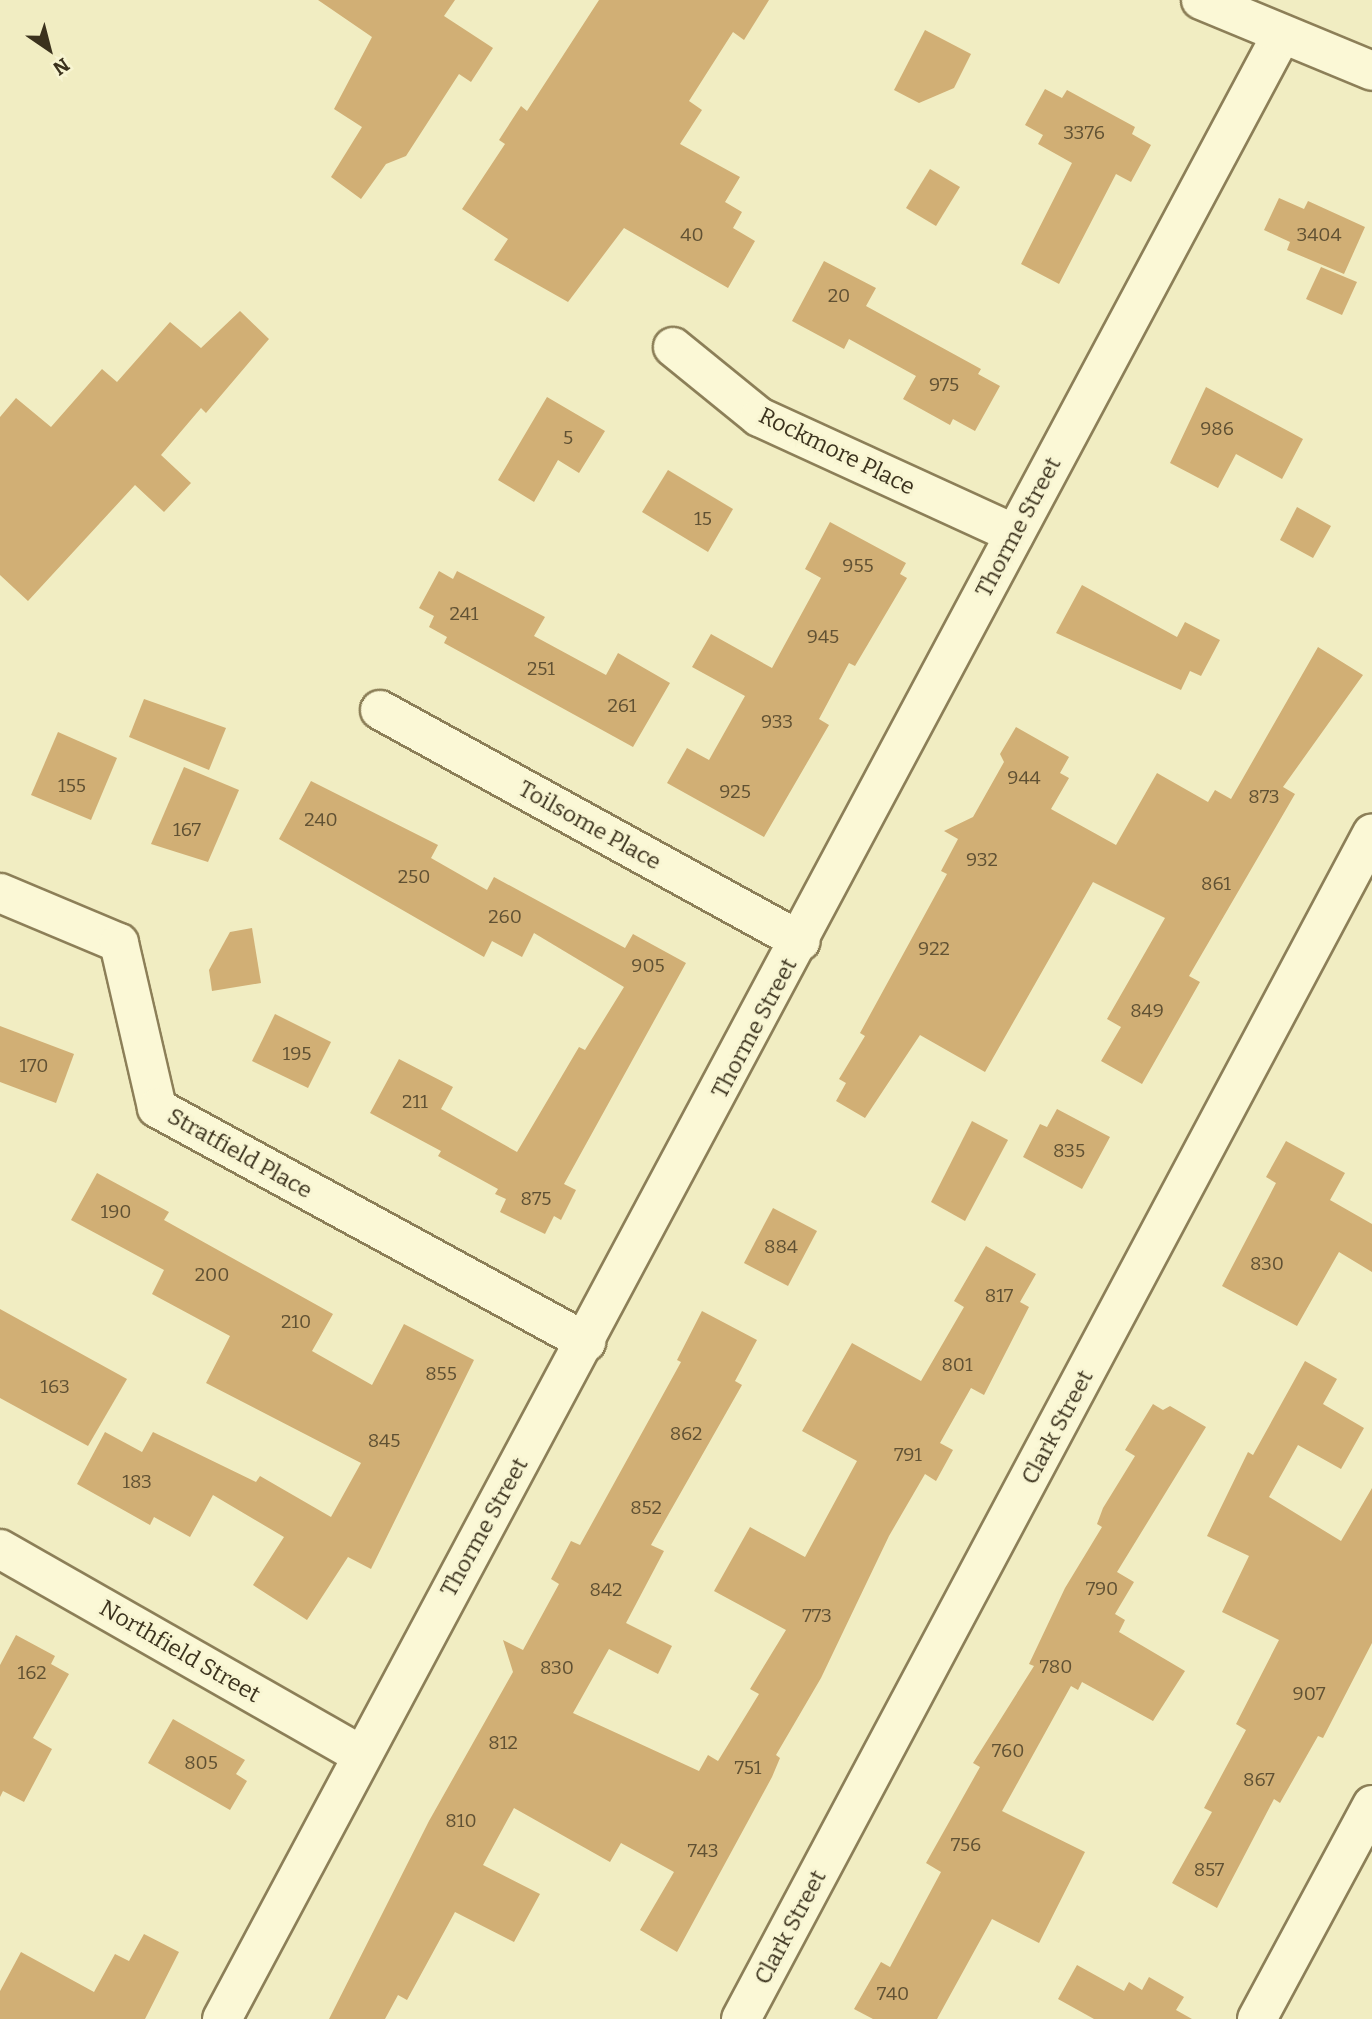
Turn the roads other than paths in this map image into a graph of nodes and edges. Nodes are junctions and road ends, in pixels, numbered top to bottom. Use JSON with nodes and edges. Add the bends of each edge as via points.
{"nodes":[{"id":1,"x":1201,"y":0,"type":"edge"},
{"id":2,"x":1281,"y":36,"type":"junction"},
{"id":3,"x":1372,"y":71,"type":"edge"},
{"id":4,"x":673,"y":347,"type":"dead end"},
{"id":5,"x":1014,"y":534,"type":"junction"},
{"id":6,"x":380,"y":710,"type":"dead end"},
{"id":7,"x":1372,"y":834,"type":"edge"},
{"id":8,"x":0,"y":893,"type":"edge"},
{"id":9,"x":801,"y":941,"type":"junction"},
{"id":10,"x":586,"y":1342,"type":"junction"},
{"id":11,"x":0,"y":1549,"type":"edge"},
{"id":12,"x":360,"y":1754,"type":"junction"},
{"id":13,"x":1372,"y":1805,"type":"edge"},
{"id":14,"x":222,"y":2019,"type":"edge"},
{"id":15,"x":741,"y":2019,"type":"edge"},
{"id":16,"x":1257,"y":2019,"type":"edge"}],
"edges":[{"from":1,"to":2,"type":"street"},
{"from":2,"to":3,"type":"street"},
{"from":2,"to":5,"type":"street","name":"Thorme Street"},
{"from":4,"to":5,"type":"street","name":"Rockmore Place","via":[[759,417]]},
{"from":5,"to":9,"type":"street","name":"Thorme Street"},
{"from":6,"to":9,"type":"street","name":"Toilsome Place"},
{"from":7,"to":15,"type":"street","name":"Clark Street"},
{"from":8,"to":10,"type":"street","name":"Stratfield Place","via":[[119,943],[157,1108]]},
{"from":9,"to":10,"type":"street","name":"Thorme Street"},
{"from":10,"to":12,"type":"street","name":"Thorme Street"},
{"from":11,"to":12,"type":"street","name":"Northfield Street"},
{"from":12,"to":14,"type":"street","name":"Thorme Street"},
{"from":13,"to":16,"type":"street"}]}
